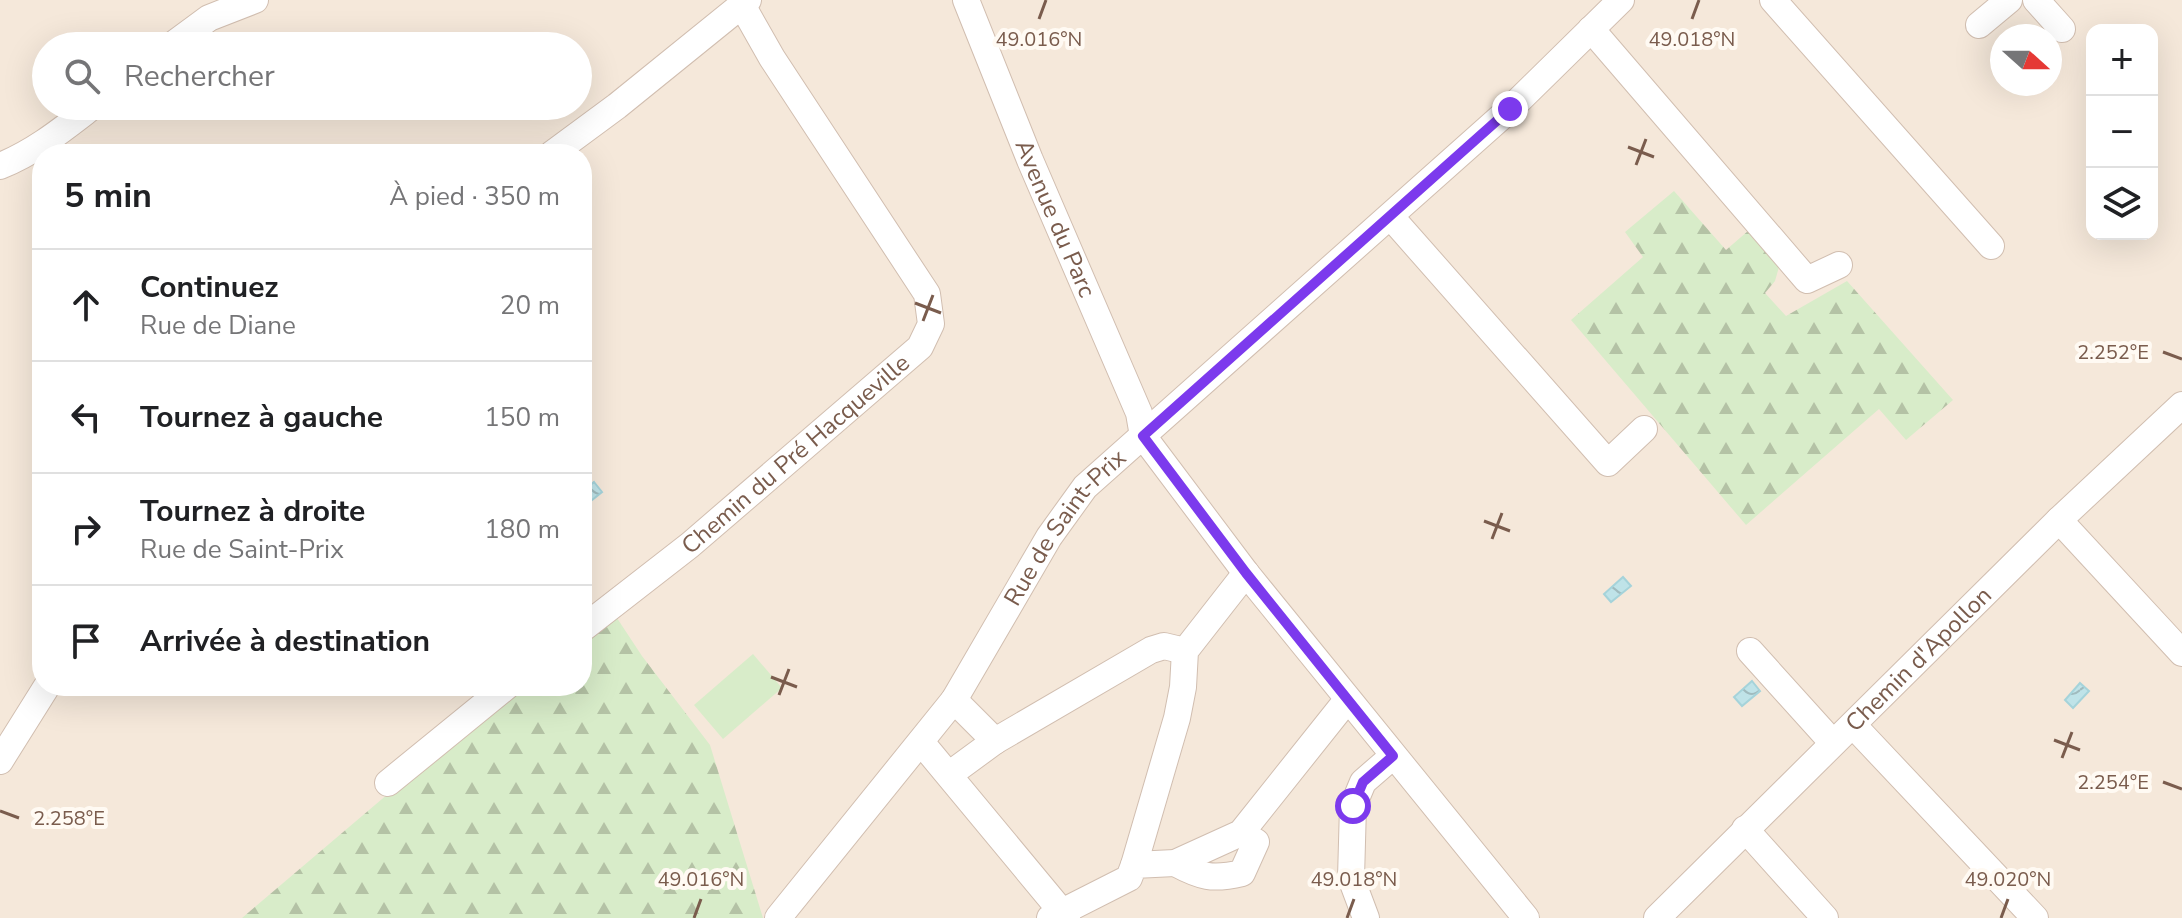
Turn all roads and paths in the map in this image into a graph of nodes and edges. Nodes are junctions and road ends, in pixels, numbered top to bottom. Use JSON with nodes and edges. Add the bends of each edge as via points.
{"nodes":[{"id":1,"x":255,"y":0,"type":"edge"},
{"id":2,"x":966,"y":0,"type":"edge"},
{"id":3,"x":1621,"y":0,"type":"edge"},
{"id":4,"x":1773,"y":0,"type":"edge"},
{"id":5,"x":2009,"y":0,"type":"edge"},
{"id":6,"x":2036,"y":0,"type":"edge"},
{"id":7,"x":745,"y":2,"type":"edge"},
{"id":8,"x":2058,"y":24,"type":"edge"},
{"id":9,"x":1979,"y":25,"type":"dead end"},
{"id":10,"x":1591,"y":29,"type":"junction"},
{"id":11,"x":190,"y":32,"type":"edge"},
{"id":12,"x":75,"y":120,"type":"edge"},
{"id":13,"x":43,"y":144,"type":"edge"},
{"id":14,"x":566,"y":144,"type":"edge"},
{"id":15,"x":32,"y":151,"type":"edge"},
{"id":16,"x":0,"y":166,"type":"edge"},
{"id":17,"x":1391,"y":217,"type":"junction"},
{"id":18,"x":1991,"y":246,"type":"dead end"},
{"id":19,"x":1839,"y":265,"type":"dead end"},
{"id":20,"x":2181,"y":408,"type":"edge"},
{"id":21,"x":1644,"y":429,"type":"dead end"},
{"id":22,"x":1143,"y":436,"type":"junction"},
{"id":23,"x":2059,"y":520,"type":"junction"},
{"id":24,"x":1246,"y":573,"type":"junction"},
{"id":25,"x":592,"y":621,"type":"edge"},
{"id":26,"x":1185,"y":651,"type":"junction"},
{"id":27,"x":1750,"y":651,"type":"dead end"},
{"id":28,"x":2182,"y":653,"type":"edge"},
{"id":29,"x":41,"y":696,"type":"edge"},
{"id":30,"x":495,"y":696,"type":"edge"},
{"id":31,"x":954,"y":700,"type":"junction"},
{"id":32,"x":1347,"y":700,"type":"junction"},
{"id":33,"x":1853,"y":725,"type":"junction"},
{"id":34,"x":995,"y":741,"type":"junction"},
{"id":35,"x":921,"y":742,"type":"junction"},
{"id":36,"x":1833,"y":743,"type":"junction"},
{"id":37,"x":1393,"y":756,"type":"junction"},
{"id":38,"x":0,"y":761,"type":"edge"},
{"id":39,"x":950,"y":774,"type":"junction"},
{"id":40,"x":388,"y":783,"type":"dead end"},
{"id":41,"x":1745,"y":829,"type":"junction"},
{"id":42,"x":1241,"y":833,"type":"junction"},
{"id":43,"x":1175,"y":863,"type":"junction"},
{"id":44,"x":1134,"y":865,"type":"junction"},
{"id":45,"x":1060,"y":916,"type":"edge"},
{"id":46,"x":778,"y":918,"type":"edge"},
{"id":47,"x":1366,"y":918,"type":"edge"},
{"id":48,"x":1526,"y":918,"type":"edge"},
{"id":49,"x":1657,"y":918,"type":"edge"},
{"id":50,"x":1825,"y":918,"type":"edge"},
{"id":51,"x":2035,"y":918,"type":"edge"}],
"edges":[{"from":1,"to":11,"type":"street","via":[[209,18]]},
{"from":2,"to":22,"type":"street","name":"Avenue du Parc","via":[[1139,413]]},
{"from":3,"to":10,"type":"street","name":"Rue de Saint-Prix"},
{"from":4,"to":18,"type":"street"},
{"from":5,"to":9,"type":"street"},
{"from":6,"to":8,"type":"street"},
{"from":7,"to":14,"type":"street"},
{"from":7,"to":25,"type":"street","name":"Chemin du Pré Hacqueville","via":[[772,58],[927,294],[931,324],[920,347],[690,545]]},
{"from":10,"to":17,"type":"street","name":"Rue de Saint-Prix"},
{"from":10,"to":19,"type":"street","via":[[1807,280]]},
{"from":12,"to":13,"type":"street"},
{"from":15,"to":16,"type":"street"},
{"from":17,"to":21,"type":"street","via":[[1608,463]]},
{"from":17,"to":22,"type":"street","name":"Rue de Saint-Prix"},
{"from":20,"to":23,"type":"street","name":"Chemin d'Apollon"},
{"from":22,"to":24,"type":"street"},
{"from":22,"to":31,"type":"street","name":"Rue de Saint-Prix","via":[[1085,487],[1049,537]]},
{"from":23,"to":28,"type":"street"},
{"from":23,"to":33,"type":"street","name":"Chemin d'Apollon"},
{"from":24,"to":26,"type":"street"},
{"from":24,"to":32,"type":"street"},
{"from":26,"to":34,"type":"street","via":[[1164,646],[1151,650]]},
{"from":26,"to":44,"type":"street","via":[[1177,718]]},
{"from":27,"to":36,"type":"street"},
{"from":29,"to":38,"type":"street"},
{"from":30,"to":40,"type":"street"},
{"from":31,"to":34,"type":"street"},
{"from":31,"to":35,"type":"street","name":"Rue de Saint-Prix"},
{"from":32,"to":37,"type":"street"},
{"from":32,"to":42,"type":"street"},
{"from":33,"to":36,"type":"street","name":"Chemin d'Apollon"},
{"from":33,"to":51,"type":"street"},
{"from":34,"to":39,"type":"street"},
{"from":35,"to":39,"type":"street"},
{"from":35,"to":46,"type":"street","name":"Rue de Saint-Prix"},
{"from":36,"to":41,"type":"street","name":"Chemin d'Apollon"},
{"from":37,"to":47,"type":"street","via":[[1363,782],[1353,806],[1351,878]]},
{"from":37,"to":48,"type":"street"},
{"from":39,"to":45,"type":"street"},
{"from":41,"to":49,"type":"street","name":"Chemin d'Apollon"},
{"from":41,"to":50,"type":"street"},
{"from":42,"to":43,"type":"street"},
{"from":42,"to":43,"type":"street","via":[[1256,842],[1242,873],[1199,876]]},
{"from":43,"to":44,"type":"street"},
{"from":44,"to":45,"type":"street","via":[[1129,878]]}]}
